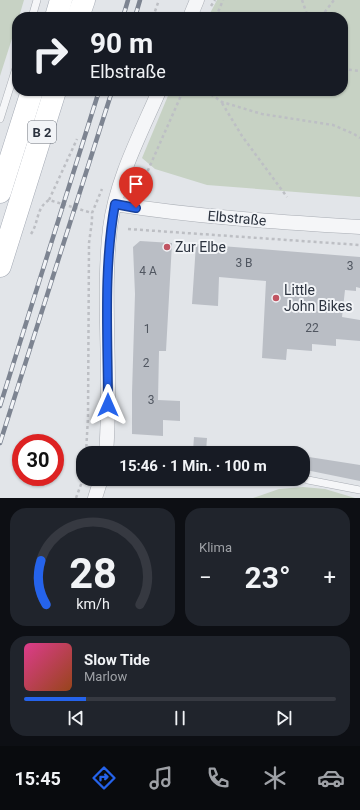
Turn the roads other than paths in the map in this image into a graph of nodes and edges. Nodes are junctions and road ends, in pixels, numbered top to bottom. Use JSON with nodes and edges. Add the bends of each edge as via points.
{"nodes":[{"id":1,"x":37,"y":0,"type":"edge"},
{"id":2,"x":84,"y":0,"type":"edge"},
{"id":3,"x":197,"y":0,"type":"edge"},
{"id":4,"x":33,"y":12,"type":"edge"},
{"id":5,"x":80,"y":12,"type":"edge"},
{"id":6,"x":192,"y":12,"type":"edge"},
{"id":7,"x":12,"y":81,"type":"edge"},
{"id":8,"x":30,"y":96,"type":"edge"},
{"id":9,"x":53,"y":96,"type":"edge"},
{"id":10,"x":157,"y":96,"type":"edge"},
{"id":11,"x":0,"y":119,"type":"edge"},
{"id":12,"x":0,"y":192,"type":"edge"},
{"id":13,"x":115,"y":204,"type":"junction"},
{"id":14,"x":360,"y":227,"type":"edge"},
{"id":15,"x":0,"y":266,"type":"edge"},
{"id":16,"x":106,"y":446,"type":"edge"},
{"id":17,"x":310,"y":480,"type":"edge"},
{"id":18,"x":99,"y":486,"type":"edge"},
{"id":19,"x":360,"y":490,"type":"edge"},
{"id":20,"x":95,"y":498,"type":"edge"}],
"edges":[{"from":1,"to":4,"type":"lane"},
{"from":2,"to":5,"type":"main road"},
{"from":3,"to":6,"type":"street"},
{"from":7,"to":11,"type":"lane"},
{"from":8,"to":12,"type":"main road","number":"B 2"},
{"from":9,"to":15,"type":"main road","number":"B 2"},
{"from":10,"to":13,"type":"street","via":[[130,159]]},
{"from":13,"to":14,"type":"street","name":"Elbstraße","via":[[251,220]]},
{"from":13,"to":16,"type":"street","via":[[110,227],[108,266]]},
{"from":17,"to":19,"type":"lane"},
{"from":18,"to":20,"type":"street"}]}
